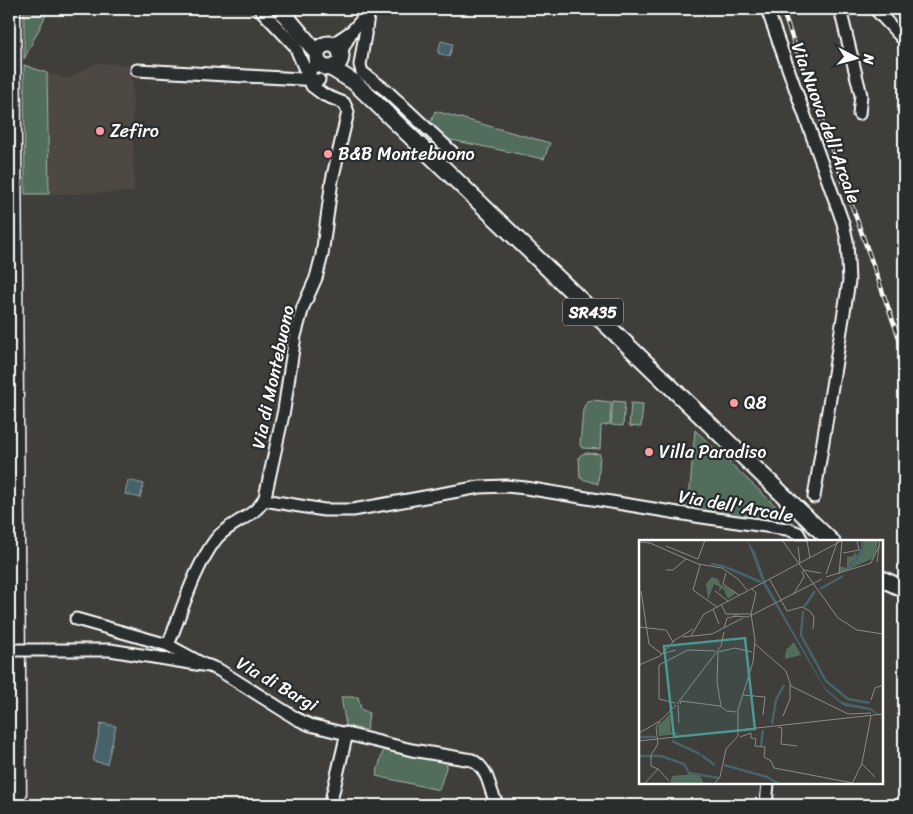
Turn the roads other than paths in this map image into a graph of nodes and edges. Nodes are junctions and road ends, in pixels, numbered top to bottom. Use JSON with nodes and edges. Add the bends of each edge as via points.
{"nodes":[{"id":1,"x":11,"y":9,"type":"edge"},
{"id":2,"x":260,"y":9,"type":"edge"},
{"id":3,"x":370,"y":9,"type":"edge"},
{"id":4,"x":767,"y":9,"type":"edge"},
{"id":5,"x":840,"y":9,"type":"edge"},
{"id":6,"x":875,"y":9,"type":"edge"},
{"id":7,"x":285,"y":14,"type":"edge"},
{"id":8,"x":904,"y":40,"type":"edge"},
{"id":9,"x":325,"y":61,"type":"junction"},
{"id":10,"x":137,"y":70,"type":"dead end"},
{"id":11,"x":859,"y":114,"type":"dead end"},
{"id":12,"x":452,"y":152,"type":"dead end"},
{"id":13,"x":814,"y":497,"type":"dead end"},
{"id":14,"x":264,"y":500,"type":"junction"},
{"id":15,"x":802,"y":540,"type":"edge"},
{"id":16,"x":830,"y":540,"type":"edge"},
{"id":17,"x":883,"y":579,"type":"edge"},
{"id":18,"x":904,"y":589,"type":"edge"},
{"id":19,"x":76,"y":619,"type":"dead end"},
{"id":20,"x":168,"y":644,"type":"junction"},
{"id":21,"x":9,"y":650,"type":"edge"},
{"id":22,"x":203,"y":664,"type":"junction"},
{"id":23,"x":347,"y":733,"type":"junction"},
{"id":24,"x":768,"y":784,"type":"edge"},
{"id":25,"x":17,"y":805,"type":"edge"},
{"id":26,"x":330,"y":805,"type":"edge"},
{"id":27,"x":498,"y":805,"type":"edge"},
{"id":28,"x":766,"y":805,"type":"edge"}],
"edges":[{"from":1,"to":25,"type":"highway"},
{"from":2,"to":9,"type":"street","via":[[295,46],[302,62]]},
{"from":3,"to":9,"type":"street"},
{"from":3,"to":12,"type":"street","via":[[360,65],[362,72]]},
{"from":4,"to":13,"type":"street","name":"Via Nuova dell'Arcale","via":[[844,223],[848,251],[849,281]]},
{"from":5,"to":11,"type":"street","via":[[860,95]]},
{"from":6,"to":8,"type":"street"},
{"from":7,"to":9,"type":"main road"},
{"from":9,"to":10,"type":"street"},
{"from":9,"to":14,"type":"street","name":"Via di Montebuono","via":[[320,93],[344,104],[348,112],[332,180],[322,255],[295,336],[284,410]]},
{"from":9,"to":16,"type":"main road","number":"SR435","via":[[354,82]]},
{"from":14,"to":15,"type":"street","name":"Via dell'Arcale","via":[[324,510],[353,510],[480,487],[506,486],[787,529],[798,533]]},
{"from":14,"to":20,"type":"street","via":[[258,509],[214,541]]},
{"from":17,"to":18,"type":"main road"},
{"from":19,"to":20,"type":"street"},
{"from":20,"to":22,"type":"street"},
{"from":21,"to":22,"type":"street","name":"Via di Bargi","bridge":true,"via":[[110,650]]},
{"from":22,"to":23,"type":"street","name":"Via di Bargi","via":[[219,670],[303,722]]},
{"from":23,"to":26,"type":"street"},
{"from":23,"to":27,"type":"street","name":"Via di Bargi","via":[[412,750],[472,760],[487,776]]},
{"from":24,"to":28,"type":"street"}]}
